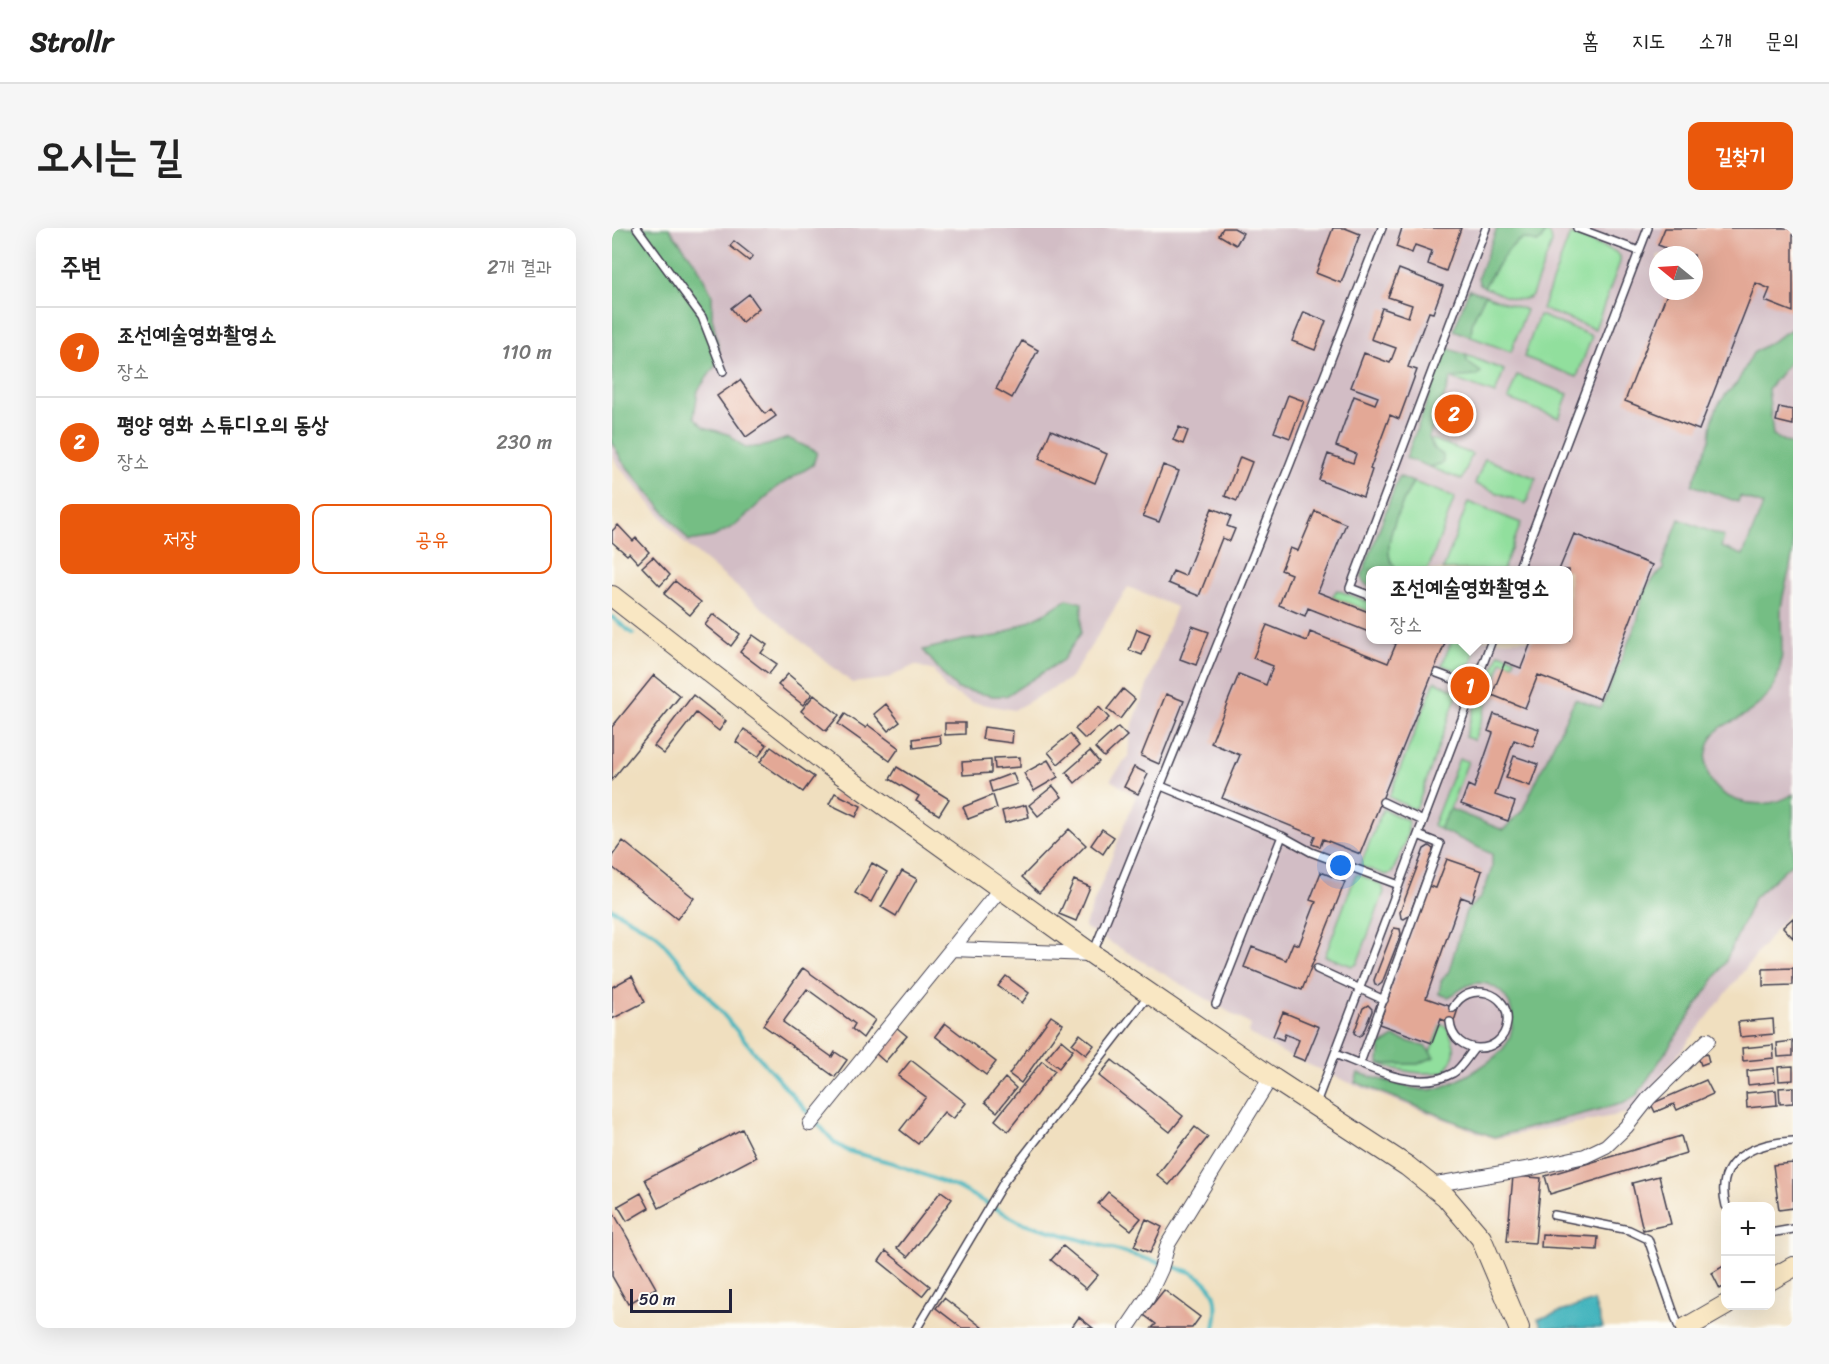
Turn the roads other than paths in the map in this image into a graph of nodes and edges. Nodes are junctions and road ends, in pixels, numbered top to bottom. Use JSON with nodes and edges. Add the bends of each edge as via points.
{"nodes":[{"id":1,"x":637,"y":228,"type":"edge"},
{"id":2,"x":1382,"y":228,"type":"edge"},
{"id":3,"x":1486,"y":228,"type":"edge"},
{"id":4,"x":1577,"y":228,"type":"edge"},
{"id":5,"x":1648,"y":228,"type":"edge"},
{"id":6,"x":1639,"y":251,"type":"junction"},
{"id":7,"x":723,"y":371,"type":"dead end"},
{"id":8,"x":1520,"y":566,"type":"edge"},
{"id":9,"x":1366,"y":594,"type":"edge"},
{"id":10,"x":612,"y":596,"type":"edge"},
{"id":11,"x":1489,"y":644,"type":"edge"},
{"id":12,"x":1437,"y":673,"type":"dead end"},
{"id":13,"x":1474,"y":687,"type":"junction"},
{"id":14,"x":1161,"y":786,"type":"junction"},
{"id":15,"x":1383,"y":802,"type":"dead end"},
{"id":16,"x":1423,"y":821,"type":"junction"},
{"id":17,"x":1418,"y":835,"type":"junction"},
{"id":18,"x":1282,"y":836,"type":"junction"},
{"id":19,"x":1399,"y":885,"type":"junction"},
{"id":20,"x":1001,"y":888,"type":"junction"},
{"id":21,"x":952,"y":949,"type":"junction"},
{"id":22,"x":1092,"y":954,"type":"junction"},
{"id":23,"x":1317,"y":969,"type":"dead end"},
{"id":24,"x":1360,"y":989,"type":"junction"},
{"id":25,"x":1150,"y":994,"type":"junction"},
{"id":26,"x":1384,"y":1000,"type":"junction"},
{"id":27,"x":1216,"y":1004,"type":"dead end"},
{"id":28,"x":1453,"y":1008,"type":"dead end"},
{"id":29,"x":1450,"y":1022,"type":"dead end"},
{"id":30,"x":1708,"y":1040,"type":"dead end"},
{"id":31,"x":1474,"y":1049,"type":"junction"},
{"id":32,"x":1335,"y":1054,"type":"junction"},
{"id":33,"x":1360,"y":1063,"type":"junction"},
{"id":34,"x":1271,"y":1077,"type":"junction"},
{"id":35,"x":1316,"y":1106,"type":"junction"},
{"id":36,"x":810,"y":1124,"type":"dead end"},
{"id":37,"x":1793,"y":1141,"type":"edge"},
{"id":38,"x":1431,"y":1185,"type":"junction"},
{"id":39,"x":1725,"y":1202,"type":"edge"},
{"id":40,"x":1554,"y":1215,"type":"dead end"},
{"id":41,"x":1793,"y":1229,"type":"edge"},
{"id":42,"x":1775,"y":1232,"type":"edge"},
{"id":43,"x":1793,"y":1267,"type":"edge"},
{"id":44,"x":1775,"y":1277,"type":"edge"},
{"id":45,"x":1721,"y":1307,"type":"edge"},
{"id":46,"x":917,"y":1328,"type":"edge"},
{"id":47,"x":1127,"y":1328,"type":"edge"},
{"id":48,"x":1519,"y":1328,"type":"edge"},
{"id":49,"x":1679,"y":1328,"type":"edge"},
{"id":50,"x":1686,"y":1328,"type":"edge"}],
"edges":[{"from":1,"to":7,"type":"lane","via":[[702,317]]},
{"from":2,"to":14,"type":"lane"},
{"from":3,"to":9,"type":"lane","via":[[1350,588]]},
{"from":4,"to":6,"type":"lane"},
{"from":5,"to":6,"type":"lane"},
{"from":6,"to":8,"type":"lane"},
{"from":10,"to":20,"type":"main road","via":[[830,766]]},
{"from":11,"to":13,"type":"lane"},
{"from":12,"to":13,"type":"lane"},
{"from":13,"to":16,"type":"lane"},
{"from":14,"to":18,"type":"lane"},
{"from":14,"to":22,"type":"lane"},
{"from":15,"to":16,"type":"lane"},
{"from":16,"to":17,"type":"lane"},
{"from":17,"to":19,"type":"lane"},
{"from":17,"to":26,"type":"lane","via":[[1440,844]]},
{"from":18,"to":19,"type":"lane","via":[[1311,852]]},
{"from":18,"to":27,"type":"lane"},
{"from":19,"to":24,"type":"lane"},
{"from":20,"to":21,"type":"street"},
{"from":20,"to":22,"type":"main road"},
{"from":21,"to":22,"type":"street"},
{"from":21,"to":36,"type":"street"},
{"from":22,"to":25,"type":"main road"},
{"from":23,"to":24,"type":"lane"},
{"from":24,"to":26,"type":"lane"},
{"from":24,"to":32,"type":"lane"},
{"from":25,"to":34,"type":"main road"},
{"from":25,"to":46,"type":"lane","via":[[1005,1180]]},
{"from":26,"to":33,"type":"lane"},
{"from":28,"to":31,"type":"lane","via":[[1465,994],[1476,991],[1498,999],[1505,1009],[1508,1021],[1504,1033],[1487,1048]]},
{"from":29,"to":31,"type":"lane","via":[[1454,1036]]},
{"from":30,"to":38,"type":"street","via":[[1606,1146],[1585,1156],[1532,1168]]},
{"from":31,"to":33,"type":"lane","via":[[1455,1072],[1437,1079],[1397,1076]]},
{"from":32,"to":33,"type":"lane"},
{"from":32,"to":35,"type":"lane"},
{"from":34,"to":35,"type":"main road"},
{"from":34,"to":47,"type":"street","via":[[1168,1244],[1148,1297]]},
{"from":35,"to":38,"type":"main road"},
{"from":37,"to":39,"type":"lane","via":[[1739,1156],[1723,1186]]},
{"from":38,"to":48,"type":"main road","via":[[1481,1238]]},
{"from":40,"to":49,"type":"lane","via":[[1629,1230],[1648,1239]]},
{"from":41,"to":42,"type":"lane"},
{"from":43,"to":44,"type":"main road"},
{"from":45,"to":50,"type":"main road"}]}
